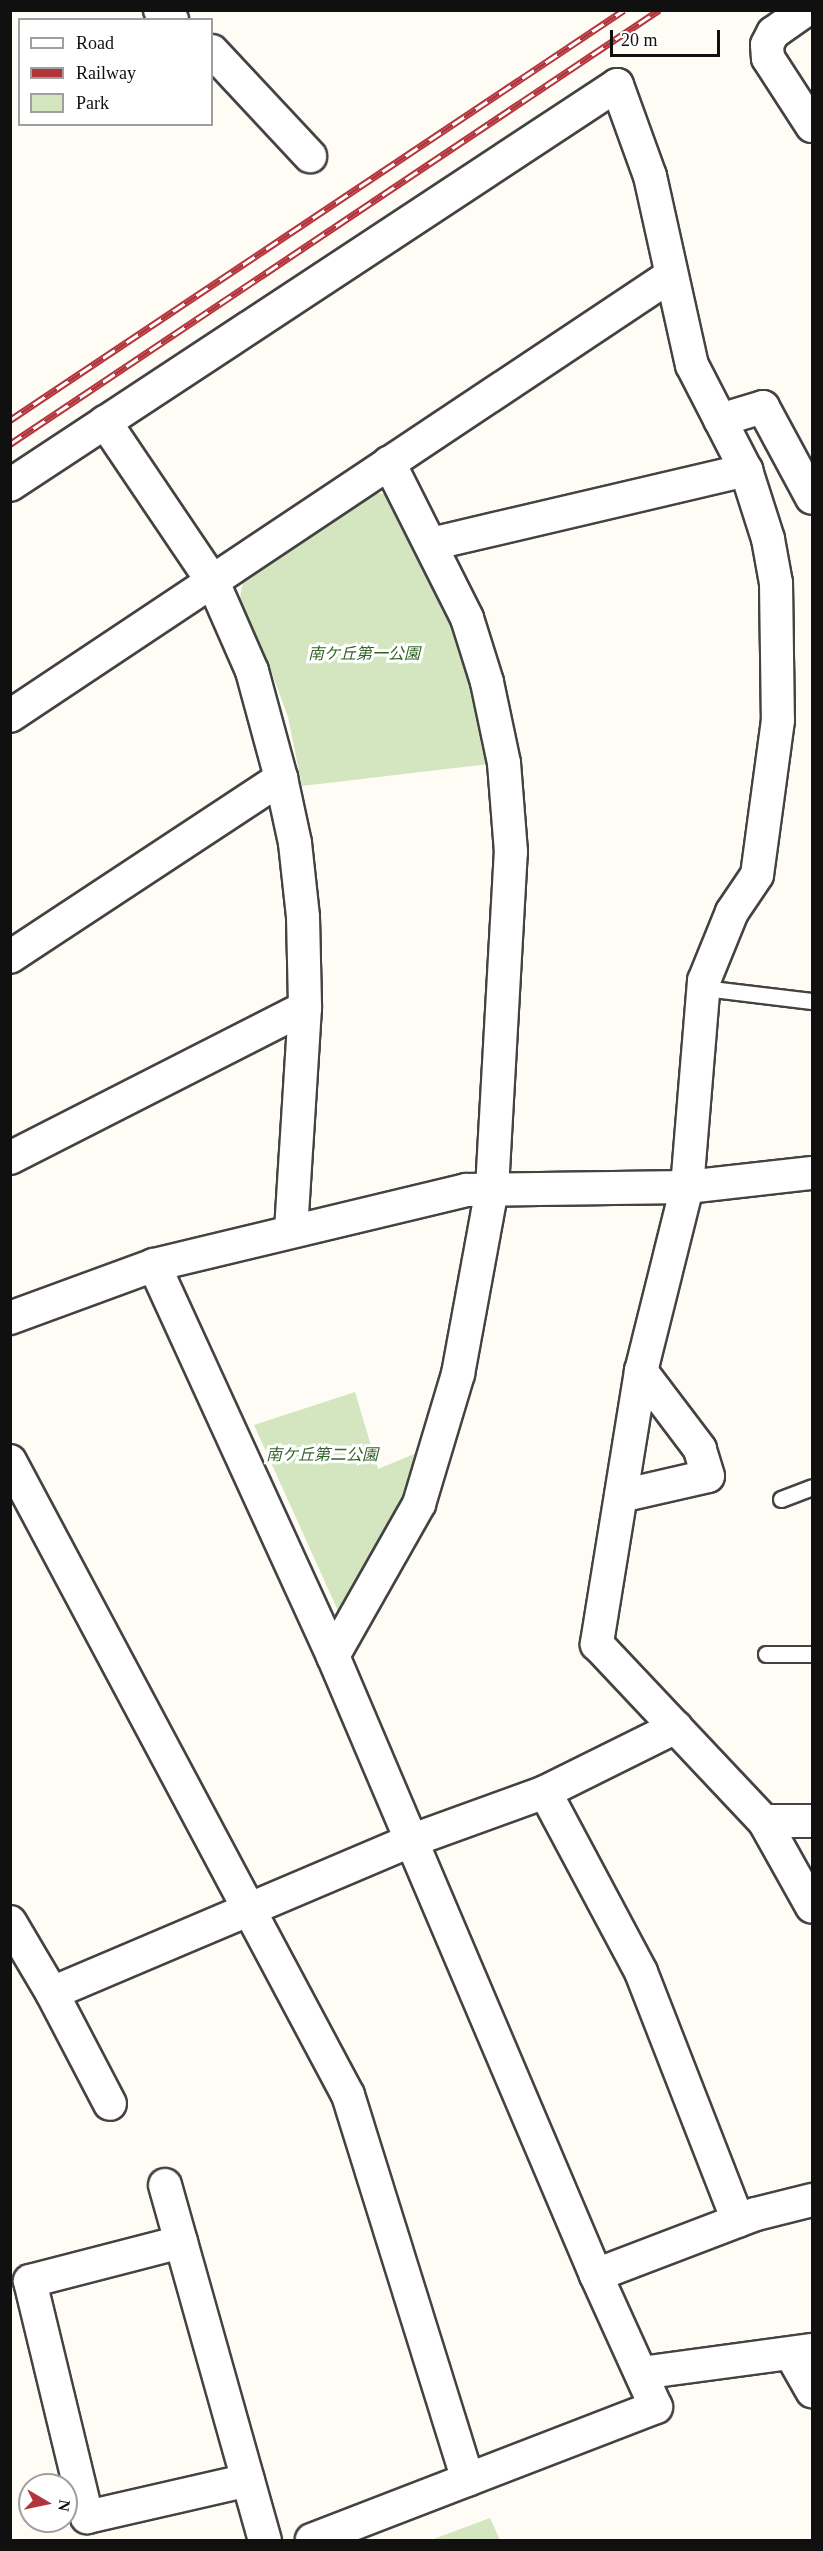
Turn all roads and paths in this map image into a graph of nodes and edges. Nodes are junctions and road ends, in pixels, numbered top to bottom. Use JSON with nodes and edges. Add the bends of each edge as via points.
{"nodes":[{"id":1,"x":806,"y":10,"type":"edge"},
{"id":2,"x":213,"y":52,"type":"edge"},
{"id":3,"x":813,"y":126,"type":"edge"},
{"id":4,"x":310,"y":156,"type":"dead end"},
{"id":5,"x":670,"y":276,"type":"junction"},
{"id":6,"x":720,"y":420,"type":"junction"},
{"id":7,"x":105,"y":422,"type":"junction"},
{"id":8,"x":389,"y":463,"type":"junction"},
{"id":9,"x":746,"y":470,"type":"junction"},
{"id":10,"x":10,"y":485,"type":"edge"},
{"id":11,"x":813,"y":498,"type":"edge"},
{"id":12,"x":431,"y":544,"type":"junction"},
{"id":13,"x":213,"y":582,"type":"junction"},
{"id":14,"x":10,"y":716,"type":"edge"},
{"id":15,"x":281,"y":778,"type":"junction"},
{"id":16,"x":10,"y":957,"type":"edge"},
{"id":17,"x":704,"y":988,"type":"junction"},
{"id":18,"x":813,"y":1001,"type":"edge"},
{"id":19,"x":305,"y":1008,"type":"junction"},
{"id":20,"x":10,"y":1158,"type":"edge"},
{"id":21,"x":813,"y":1173,"type":"edge"},
{"id":22,"x":687,"y":1187,"type":"junction"},
{"id":23,"x":492,"y":1189,"type":"junction"},
{"id":24,"x":291,"y":1230,"type":"junction"},
{"id":25,"x":153,"y":1265,"type":"junction"},
{"id":26,"x":10,"y":1318,"type":"edge"},
{"id":27,"x":641,"y":1371,"type":"junction"},
{"id":28,"x":10,"y":1461,"type":"edge"},
{"id":29,"x":813,"y":1487,"type":"edge"},
{"id":30,"x":621,"y":1496,"type":"junction"},
{"id":31,"x":781,"y":1499,"type":"dead end"},
{"id":32,"x":766,"y":1654,"type":"dead end"},
{"id":33,"x":813,"y":1654,"type":"edge"},
{"id":34,"x":333,"y":1656,"type":"junction"},
{"id":35,"x":676,"y":1727,"type":"junction"},
{"id":36,"x":545,"y":1792,"type":"junction"},
{"id":37,"x":764,"y":1821,"type":"junction"},
{"id":38,"x":813,"y":1821,"type":"edge"},
{"id":39,"x":410,"y":1841,"type":"junction"},
{"id":40,"x":813,"y":1907,"type":"edge"},
{"id":41,"x":248,"y":1908,"type":"junction"},
{"id":42,"x":10,"y":1922,"type":"edge"},
{"id":43,"x":52,"y":1993,"type":"junction"},
{"id":44,"x":110,"y":2104,"type":"dead end"},
{"id":45,"x":165,"y":2185,"type":"dead end"},
{"id":46,"x":813,"y":2200,"type":"edge"},
{"id":47,"x":738,"y":2221,"type":"junction"},
{"id":48,"x":181,"y":2242,"type":"junction"},
{"id":49,"x":596,"y":2275,"type":"junction"},
{"id":50,"x":802,"y":2352,"type":"edge"},
{"id":51,"x":641,"y":2373,"type":"junction"},
{"id":52,"x":813,"y":2391,"type":"edge"},
{"id":53,"x":248,"y":2480,"type":"junction"},
{"id":54,"x":468,"y":2480,"type":"junction"},
{"id":55,"x":266,"y":2541,"type":"edge"},
{"id":56,"x":312,"y":2541,"type":"edge"}],
"edges":[{"from":1,"to":3,"type":"street","via":[[773,33],[767,45],[768,58]]},
{"from":2,"to":4,"type":"street"},
{"from":5,"to":6,"type":"street","via":[[692,365]]},
{"from":5,"to":7,"type":"street","via":[[650,176],[617,86]]},
{"from":5,"to":8,"type":"street"},
{"from":6,"to":9,"type":"street"},
{"from":6,"to":11,"type":"street","via":[[763,407]]},
{"from":7,"to":10,"type":"street"},
{"from":7,"to":13,"type":"street"},
{"from":8,"to":12,"type":"street"},
{"from":8,"to":13,"type":"street"},
{"from":9,"to":12,"type":"street"},
{"from":9,"to":17,"type":"street","via":[[768,539],[776,583],[777,720],[757,875],[732,912]]},
{"from":12,"to":23,"type":"street","via":[[467,618],[487,682],[504,763],[511,852]]},
{"from":13,"to":14,"type":"street"},
{"from":13,"to":15,"type":"street","via":[[252,671]]},
{"from":15,"to":16,"type":"street"},
{"from":15,"to":19,"type":"street","via":[[295,843],[303,917]]},
{"from":17,"to":18,"type":"lane"},
{"from":17,"to":22,"type":"street"},
{"from":19,"to":20,"type":"street"},
{"from":19,"to":24,"type":"street"},
{"from":21,"to":22,"type":"street"},
{"from":22,"to":23,"type":"street"},
{"from":22,"to":27,"type":"street"},
{"from":23,"to":24,"type":"street","via":[[466,1190]]},
{"from":23,"to":34,"type":"street","via":[[458,1374],[426,1481],[394,1551]]},
{"from":24,"to":25,"type":"street"},
{"from":25,"to":26,"type":"street"},
{"from":25,"to":34,"type":"street"},
{"from":27,"to":30,"type":"street"},
{"from":27,"to":30,"type":"street","via":[[700,1449],[708,1476]]},
{"from":28,"to":41,"type":"street"},
{"from":29,"to":31,"type":"lane"},
{"from":30,"to":35,"type":"street","via":[[597,1644]]},
{"from":32,"to":33,"type":"lane"},
{"from":34,"to":39,"type":"street"},
{"from":35,"to":36,"type":"street"},
{"from":35,"to":37,"type":"street"},
{"from":36,"to":39,"type":"street"},
{"from":36,"to":47,"type":"street","via":[[641,1972]]},
{"from":37,"to":38,"type":"street"},
{"from":37,"to":40,"type":"street"},
{"from":39,"to":41,"type":"street"},
{"from":39,"to":49,"type":"street"},
{"from":41,"to":43,"type":"street"},
{"from":41,"to":54,"type":"street","via":[[348,2095]]},
{"from":42,"to":43,"type":"street"},
{"from":43,"to":44,"type":"street"},
{"from":45,"to":48,"type":"street"},
{"from":46,"to":47,"type":"street"},
{"from":47,"to":49,"type":"street"},
{"from":48,"to":53,"type":"street"},
{"from":48,"to":53,"type":"street","via":[[30,2281],[87,2517]]},
{"from":49,"to":51,"type":"street"},
{"from":50,"to":51,"type":"street"},
{"from":50,"to":52,"type":"street"},
{"from":51,"to":54,"type":"street","via":[[656,2407]]},
{"from":53,"to":55,"type":"street"},
{"from":54,"to":56,"type":"street"}]}
